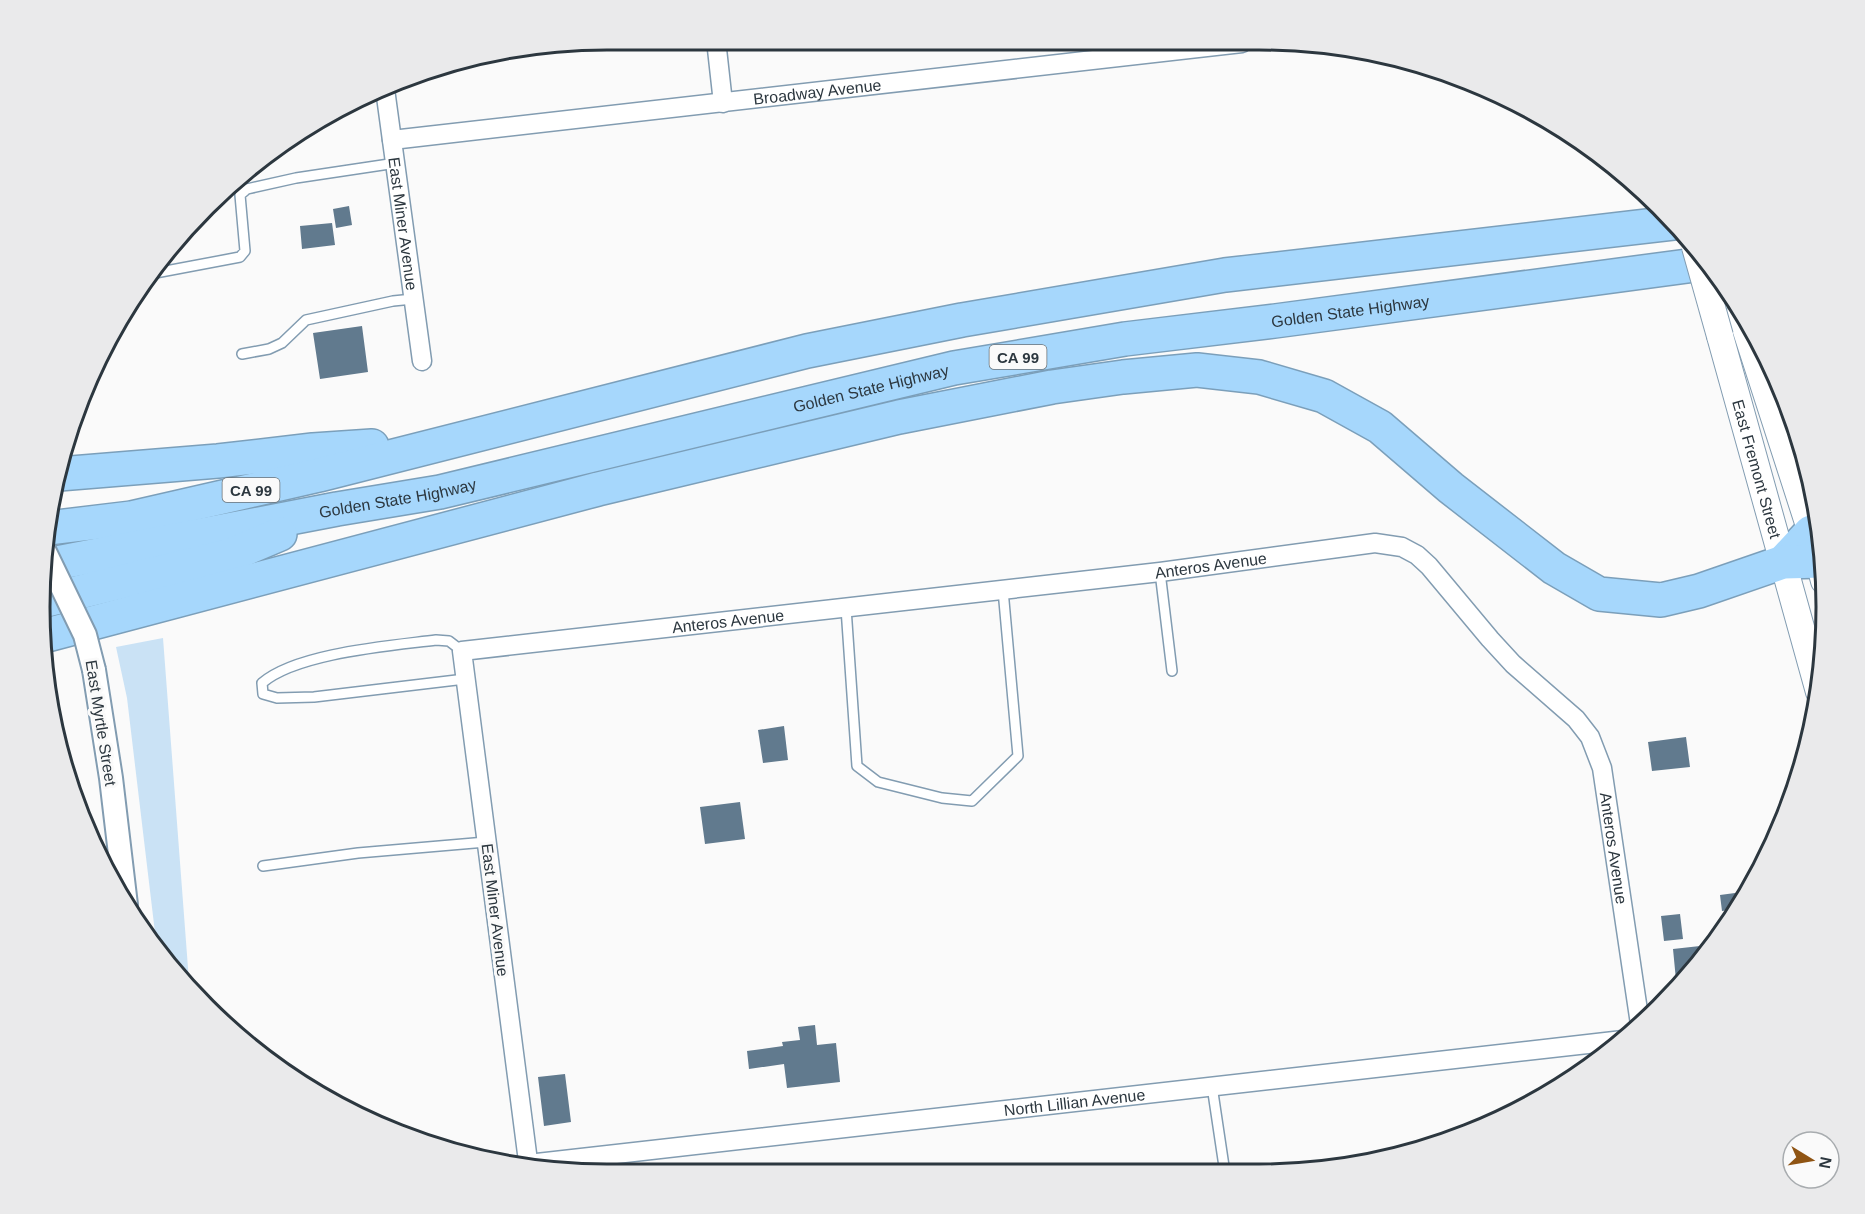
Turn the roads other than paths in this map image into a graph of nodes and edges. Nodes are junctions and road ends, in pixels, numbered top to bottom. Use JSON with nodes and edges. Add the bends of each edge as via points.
{"nodes":[{"id":1,"x":717,"y":50,"type":"edge"},
{"id":2,"x":1181,"y":50,"type":"edge"},
{"id":3,"x":386,"y":96,"type":"edge"},
{"id":4,"x":723,"y":103,"type":"junction"},
{"id":5,"x":392,"y":140,"type":"junction"},
{"id":6,"x":396,"y":163,"type":"junction"},
{"id":7,"x":1648,"y":209,"type":"edge"},
{"id":8,"x":1663,"y":224,"type":"edge"},
{"id":9,"x":1596,"y":233,"type":"junction"},
{"id":10,"x":1697,"y":265,"type":"edge"},
{"id":11,"x":1701,"y":270,"type":"edge"},
{"id":12,"x":162,"y":272,"type":"edge"},
{"id":13,"x":414,"y":299,"type":"junction"},
{"id":14,"x":1752,"y":349,"type":"edge"},
{"id":15,"x":242,"y":354,"type":"dead end"},
{"id":16,"x":422,"y":361,"type":"dead end"},
{"id":17,"x":452,"y":441,"type":"junction"},
{"id":18,"x":66,"y":473,"type":"edge"},
{"id":19,"x":337,"y":509,"type":"junction"},
{"id":20,"x":1809,"y":523,"type":"edge"},
{"id":21,"x":55,"y":527,"type":"edge"},
{"id":22,"x":1813,"y":555,"type":"edge"},
{"id":23,"x":1784,"y":562,"type":"junction"},
{"id":24,"x":52,"y":564,"type":"edge"},
{"id":25,"x":51,"y":566,"type":"edge"},
{"id":26,"x":1160,"y":572,"type":"junction"},
{"id":27,"x":1003,"y":590,"type":"junction"},
{"id":28,"x":50,"y":599,"type":"edge"},
{"id":29,"x":846,"y":608,"type":"junction"},
{"id":30,"x":51,"y":634,"type":"edge"},
{"id":31,"x":462,"y":651,"type":"junction"},
{"id":32,"x":1812,"y":666,"type":"edge"},
{"id":33,"x":1172,"y":671,"type":"dead end"},
{"id":34,"x":465,"y":679,"type":"junction"},
{"id":35,"x":486,"y":842,"type":"junction"},
{"id":36,"x":263,"y":866,"type":"dead end"},
{"id":37,"x":124,"y":885,"type":"edge"},
{"id":38,"x":1639,"y":1014,"type":"edge"},
{"id":39,"x":1606,"y":1042,"type":"edge"},
{"id":40,"x":1212,"y":1086,"type":"junction"},
{"id":41,"x":527,"y":1159,"type":"edge"},
{"id":42,"x":566,"y":1163,"type":"edge"},
{"id":43,"x":1224,"y":1164,"type":"edge"}],
"edges":[{"from":1,"to":4,"type":"street"},
{"from":2,"to":4,"type":"street","name":"Broadway Avenue"},
{"from":3,"to":5,"type":"street","name":"East Miner Avenue"},
{"from":4,"to":5,"type":"street","name":"Broadway Avenue"},
{"from":5,"to":6,"type":"street","name":"East Miner Avenue"},
{"from":6,"to":12,"type":"lane","via":[[247,189],[240,195],[245,251],[240,257]]},
{"from":6,"to":13,"type":"street","name":"East Miner Avenue"},
{"from":7,"to":9,"type":"highway"},
{"from":8,"to":9,"type":"highway","number":"CA 99"},
{"from":9,"to":17,"type":"highway","number":"CA 99","via":[[1226,275],[962,320],[807,351]]},
{"from":10,"to":19,"type":"highway","name":"Golden State Highway","number":"CA 99","via":[[1125,339],[954,368],[440,492]]},
{"from":11,"to":23,"type":"main road","name":"East Fremont Street","bridge":true},
{"from":13,"to":15,"type":"lane","via":[[306,320],[282,343]]},
{"from":13,"to":16,"type":"street","name":"East Miner Avenue"},
{"from":14,"to":20,"type":"main road","name":"East Fremont Street"},
{"from":17,"to":18,"type":"highway"},
{"from":17,"to":21,"type":"highway","number":"CA 99","via":[[131,518]]},
{"from":19,"to":24,"type":"highway","name":"Golden State Highway","number":"CA 99"},
{"from":19,"to":28,"type":"highway","via":[[231,555]]},
{"from":22,"to":23,"type":"highway"},
{"from":23,"to":30,"type":"highway","via":[[1661,600],[1599,594],[1554,568],[1380,427],[1323,396],[1259,377],[1197,370],[1052,387],[899,417],[598,489]]},
{"from":23,"to":32,"type":"main road","name":"East Fremont Street"},
{"from":25,"to":37,"type":"street","name":"East Myrtle Street","bridge":true,"via":[[85,636],[94,670]]},
{"from":26,"to":27,"type":"street","name":"Anteros Avenue"},
{"from":26,"to":33,"type":"lane"},
{"from":26,"to":38,"type":"street","name":"Anteros Avenue","via":[[1375,543],[1402,547],[1429,566],[1513,664],[1576,719],[1596,748]]},
{"from":27,"to":29,"type":"street","name":"Anteros Avenue"},
{"from":27,"to":29,"type":"lane","via":[[1018,756],[972,801],[942,798],[878,782],[857,766]]},
{"from":29,"to":31,"type":"street","name":"Anteros Avenue"},
{"from":31,"to":34,"type":"street","name":"East Miner Avenue"},
{"from":31,"to":34,"type":"lane","via":[[449,641],[436,640],[324,657],[273,673],[262,683],[263,694],[277,698],[314,697]]},
{"from":34,"to":35,"type":"street","name":"East Miner Avenue"},
{"from":35,"to":36,"type":"lane"},
{"from":35,"to":41,"type":"street","name":"East Miner Avenue"},
{"from":39,"to":40,"type":"street","name":"North Lillian Avenue"},
{"from":40,"to":42,"type":"street","name":"North Lillian Avenue"},
{"from":40,"to":43,"type":"lane"}]}
